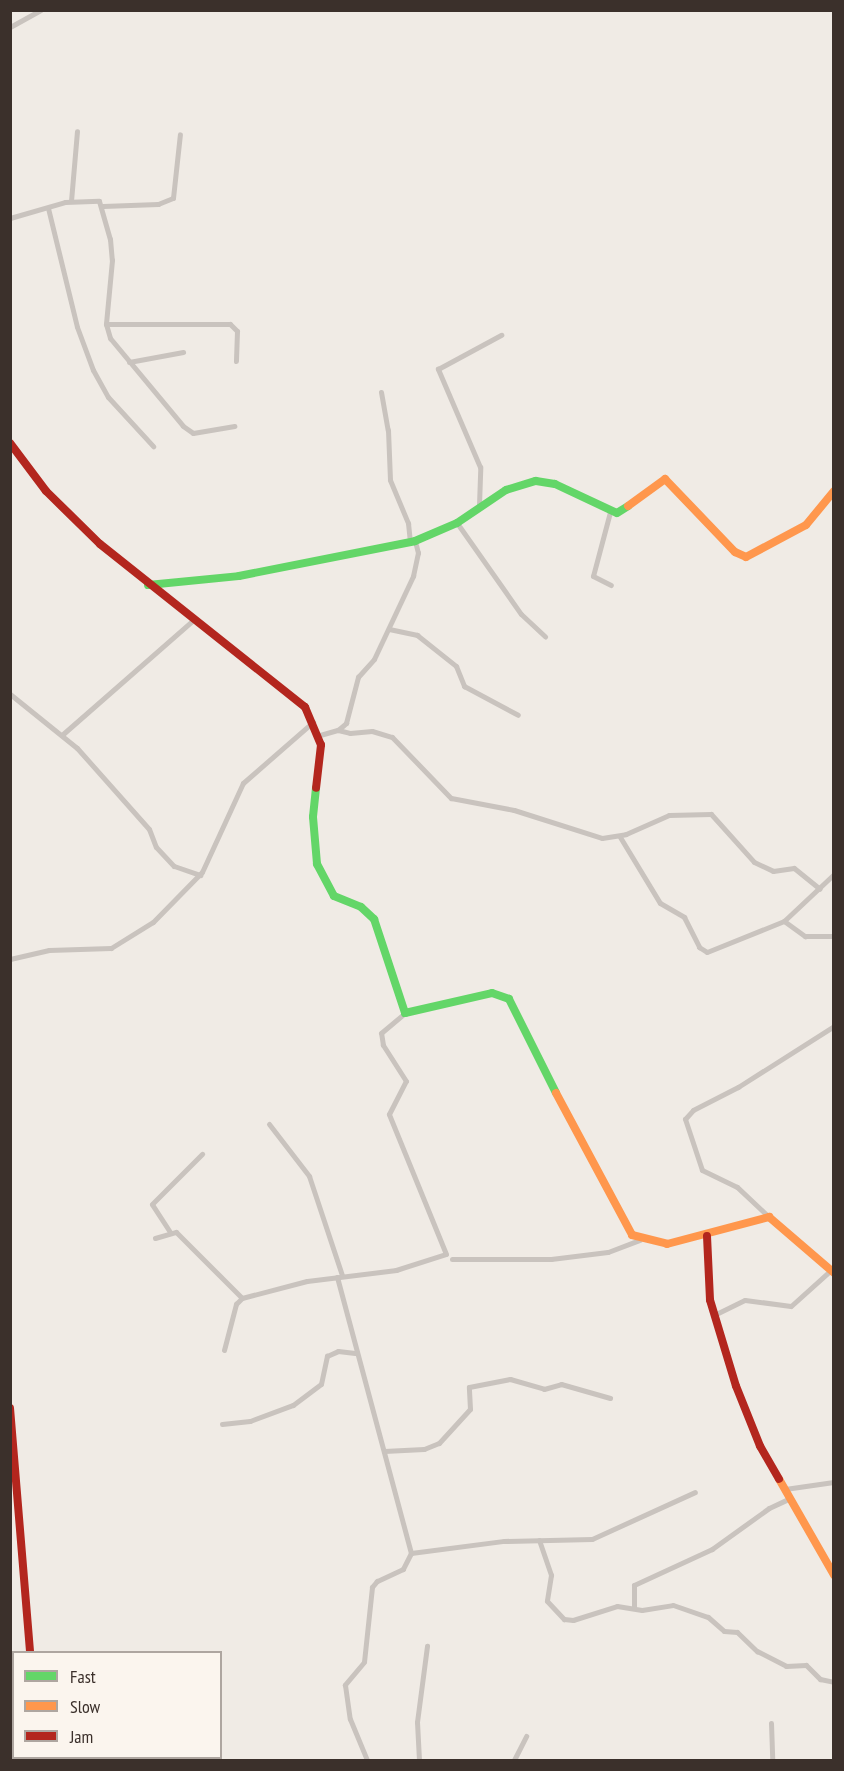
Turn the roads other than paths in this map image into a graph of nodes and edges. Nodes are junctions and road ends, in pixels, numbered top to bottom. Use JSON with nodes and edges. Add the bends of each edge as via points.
{"nodes":[{"id":1,"x":41,"y":10,"type":"edge"},
{"id":2,"x":10,"y":27,"type":"edge"},
{"id":3,"x":77,"y":131,"type":"dead end"},
{"id":4,"x":180,"y":134,"type":"dead end"},
{"id":5,"x":71,"y":201,"type":"junction"},
{"id":6,"x":103,"y":206,"type":"junction"},
{"id":7,"x":48,"y":208,"type":"junction"},
{"id":8,"x":10,"y":218,"type":"edge"},
{"id":9,"x":106,"y":324,"type":"junction"},
{"id":10,"x":501,"y":335,"type":"dead end"},
{"id":11,"x":183,"y":352,"type":"dead end"},
{"id":12,"x":236,"y":361,"type":"dead end"},
{"id":13,"x":129,"y":362,"type":"junction"},
{"id":14,"x":381,"y":392,"type":"dead end"},
{"id":15,"x":234,"y":426,"type":"dead end"},
{"id":16,"x":834,"y":428,"type":"edge"},
{"id":17,"x":10,"y":443,"type":"edge"},
{"id":18,"x":153,"y":446,"type":"dead end"},
{"id":19,"x":834,"y":448,"type":"edge"},
{"id":20,"x":834,"y":491,"type":"edge"},
{"id":21,"x":479,"y":505,"type":"junction"},
{"id":22,"x":610,"y":512,"type":"junction"},
{"id":23,"x":457,"y":523,"type":"junction"},
{"id":24,"x":413,"y":541,"type":"junction"},
{"id":25,"x":148,"y":585,"type":"junction"},
{"id":26,"x":611,"y":585,"type":"dead end"},
{"id":27,"x":192,"y":621,"type":"junction"},
{"id":28,"x":389,"y":629,"type":"junction"},
{"id":29,"x":544,"y":636,"type":"dead end"},
{"id":30,"x":10,"y":694,"type":"edge"},
{"id":31,"x":518,"y":715,"type":"dead end"},
{"id":32,"x":314,"y":721,"type":"junction"},
{"id":33,"x":338,"y":730,"type":"junction"},
{"id":34,"x":63,"y":734,"type":"junction"},
{"id":35,"x":320,"y":735,"type":"junction"},
{"id":36,"x":620,"y":837,"type":"junction"},
{"id":37,"x":834,"y":874,"type":"edge"},
{"id":38,"x":200,"y":875,"type":"junction"},
{"id":39,"x":820,"y":889,"type":"junction"},
{"id":40,"x":784,"y":921,"type":"junction"},
{"id":41,"x":834,"y":936,"type":"edge"},
{"id":42,"x":10,"y":958,"type":"edge"},
{"id":43,"x":405,"y":1013,"type":"junction"},
{"id":44,"x":834,"y":1026,"type":"edge"},
{"id":45,"x":269,"y":1124,"type":"dead end"},
{"id":46,"x":202,"y":1154,"type":"dead end"},
{"id":47,"x":769,"y":1217,"type":"junction"},
{"id":48,"x":170,"y":1232,"type":"junction"},
{"id":49,"x":707,"y":1236,"type":"junction"},
{"id":50,"x":155,"y":1238,"type":"dead end"},
{"id":51,"x":640,"y":1240,"type":"junction"},
{"id":52,"x":452,"y":1259,"type":"dead end"},
{"id":53,"x":832,"y":1271,"type":"edge"},
{"id":54,"x":339,"y":1276,"type":"junction"},
{"id":55,"x":243,"y":1298,"type":"junction"},
{"id":56,"x":714,"y":1315,"type":"junction"},
{"id":57,"x":224,"y":1350,"type":"dead end"},
{"id":58,"x":355,"y":1353,"type":"junction"},
{"id":59,"x":610,"y":1398,"type":"dead end"},
{"id":60,"x":10,"y":1408,"type":"edge"},
{"id":61,"x":222,"y":1424,"type":"dead end"},
{"id":62,"x":384,"y":1451,"type":"junction"},
{"id":63,"x":834,"y":1482,"type":"edge"},
{"id":64,"x":785,"y":1489,"type":"junction"},
{"id":65,"x":695,"y":1492,"type":"dead end"},
{"id":66,"x":788,"y":1499,"type":"junction"},
{"id":67,"x":539,"y":1540,"type":"junction"},
{"id":68,"x":411,"y":1553,"type":"junction"},
{"id":69,"x":834,"y":1575,"type":"edge"},
{"id":70,"x":634,"y":1608,"type":"junction"},
{"id":71,"x":427,"y":1646,"type":"dead end"},
{"id":72,"x":30,"y":1651,"type":"edge"},
{"id":73,"x":834,"y":1682,"type":"edge"},
{"id":74,"x":771,"y":1723,"type":"dead end"},
{"id":75,"x":526,"y":1736,"type":"dead end"},
{"id":76,"x":367,"y":1761,"type":"edge"},
{"id":77,"x":419,"y":1761,"type":"edge"},
{"id":78,"x":514,"y":1761,"type":"edge"},
{"id":79,"x":772,"y":1761,"type":"edge"}],
"edges":[{"from":1,"to":2,"type":"street"},
{"from":3,"to":5,"type":"street"},
{"from":4,"to":6,"type":"street","via":[[173,198],[158,204]]},
{"from":5,"to":6,"type":"street","via":[[96,200]]},
{"from":5,"to":7,"type":"street"},
{"from":6,"to":9,"type":"street","via":[[112,260]]},
{"from":7,"to":8,"type":"street"},
{"from":7,"to":18,"type":"street","via":[[77,327],[93,370],[108,397]]},
{"from":9,"to":12,"type":"street","via":[[230,324],[237,331]]},
{"from":9,"to":13,"type":"street","via":[[110,338]]},
{"from":10,"to":21,"type":"street","via":[[438,369],[480,468]]},
{"from":11,"to":13,"type":"street"},
{"from":13,"to":15,"type":"street","via":[[189,431]]},
{"from":14,"to":24,"type":"street","via":[[388,430],[390,480]]},
{"from":16,"to":19,"type":"street"},
{"from":17,"to":25,"type":"street","via":[[62,508]]},
{"from":20,"to":22,"type":"street","via":[[806,525],[746,557],[735,552],[665,479],[627,509]]},
{"from":21,"to":22,"type":"street","via":[[522,483],[546,481]]},
{"from":21,"to":23,"type":"street"},
{"from":22,"to":26,"type":"street","via":[[592,576]]},
{"from":23,"to":24,"type":"street"},
{"from":23,"to":29,"type":"street","via":[[529,625]]},
{"from":24,"to":25,"type":"street","via":[[239,576]]},
{"from":24,"to":28,"type":"street","via":[[416,564]]},
{"from":25,"to":27,"type":"street"},
{"from":27,"to":32,"type":"street","via":[[298,699]]},
{"from":27,"to":34,"type":"street"},
{"from":28,"to":31,"type":"street","via":[[417,634],[456,666],[464,686]]},
{"from":28,"to":33,"type":"street","via":[[374,659],[358,677],[349,715]]},
{"from":30,"to":34,"type":"street"},
{"from":32,"to":35,"type":"street"},
{"from":32,"to":38,"type":"street","via":[[243,783]]},
{"from":33,"to":35,"type":"street"},
{"from":33,"to":36,"type":"street","via":[[372,730],[398,741],[451,798],[514,810],[602,838]]},
{"from":34,"to":38,"type":"street","via":[[149,829],[156,847],[174,866]]},
{"from":35,"to":43,"type":"street","via":[[313,817],[317,864],[334,896],[361,907],[374,919]]},
{"from":36,"to":39,"type":"street","via":[[669,815],[711,814],[754,862],[773,871],[794,868]]},
{"from":36,"to":40,"type":"street","via":[[660,903],[684,917],[704,951],[714,952]]},
{"from":37,"to":39,"type":"street"},
{"from":38,"to":42,"type":"street","via":[[162,915],[116,947],[49,950]]},
{"from":39,"to":40,"type":"street"},
{"from":40,"to":41,"type":"street","via":[[805,936]]},
{"from":43,"to":51,"type":"street","via":[[492,993],[509,999],[587,1156],[627,1227]]},
{"from":43,"to":54,"type":"street","via":[[381,1033],[383,1045],[406,1081],[390,1117],[428,1215],[447,1252],[441,1259],[396,1270]]},
{"from":44,"to":47,"type":"street","via":[[738,1087],[693,1110],[685,1119],[702,1170],[738,1187]]},
{"from":45,"to":54,"type":"street","via":[[309,1176]]},
{"from":46,"to":48,"type":"street","via":[[152,1204]]},
{"from":47,"to":49,"type":"street"},
{"from":47,"to":53,"type":"street"},
{"from":48,"to":50,"type":"street"},
{"from":48,"to":55,"type":"street","via":[[179,1234]]},
{"from":49,"to":51,"type":"street","via":[[667,1244]]},
{"from":49,"to":56,"type":"street","via":[[707,1281]]},
{"from":51,"to":52,"type":"street","via":[[608,1252],[551,1259]]},
{"from":53,"to":56,"type":"street","via":[[791,1306],[745,1300]]},
{"from":54,"to":55,"type":"street"},
{"from":54,"to":58,"type":"street"},
{"from":55,"to":57,"type":"street","via":[[236,1304]]},
{"from":56,"to":64,"type":"street","via":[[753,1433]]},
{"from":58,"to":61,"type":"street","via":[[338,1351],[327,1356],[321,1384],[293,1405],[250,1421]]},
{"from":58,"to":62,"type":"street"},
{"from":59,"to":62,"type":"street","via":[[561,1384],[544,1389],[510,1379],[469,1387],[470,1408],[434,1447]]},
{"from":60,"to":72,"type":"street"},
{"from":62,"to":68,"type":"street"},
{"from":63,"to":64,"type":"street"},
{"from":64,"to":66,"type":"street"},
{"from":65,"to":67,"type":"street","via":[[604,1536]]},
{"from":66,"to":69,"type":"street"},
{"from":66,"to":70,"type":"street","via":[[712,1550],[634,1585]]},
{"from":67,"to":68,"type":"street","via":[[446,1546]]},
{"from":67,"to":70,"type":"street","via":[[551,1575],[547,1601],[559,1616],[570,1620],[609,1607]]},
{"from":68,"to":76,"type":"street","via":[[403,1569],[376,1581],[372,1587],[364,1662],[345,1685],[350,1719]]},
{"from":70,"to":73,"type":"street","via":[[670,1604],[708,1617],[722,1630],[737,1632],[757,1651],[790,1667],[810,1667],[818,1678]]},
{"from":71,"to":77,"type":"street","via":[[417,1722]]},
{"from":74,"to":79,"type":"street"},
{"from":75,"to":78,"type":"street"}]}
